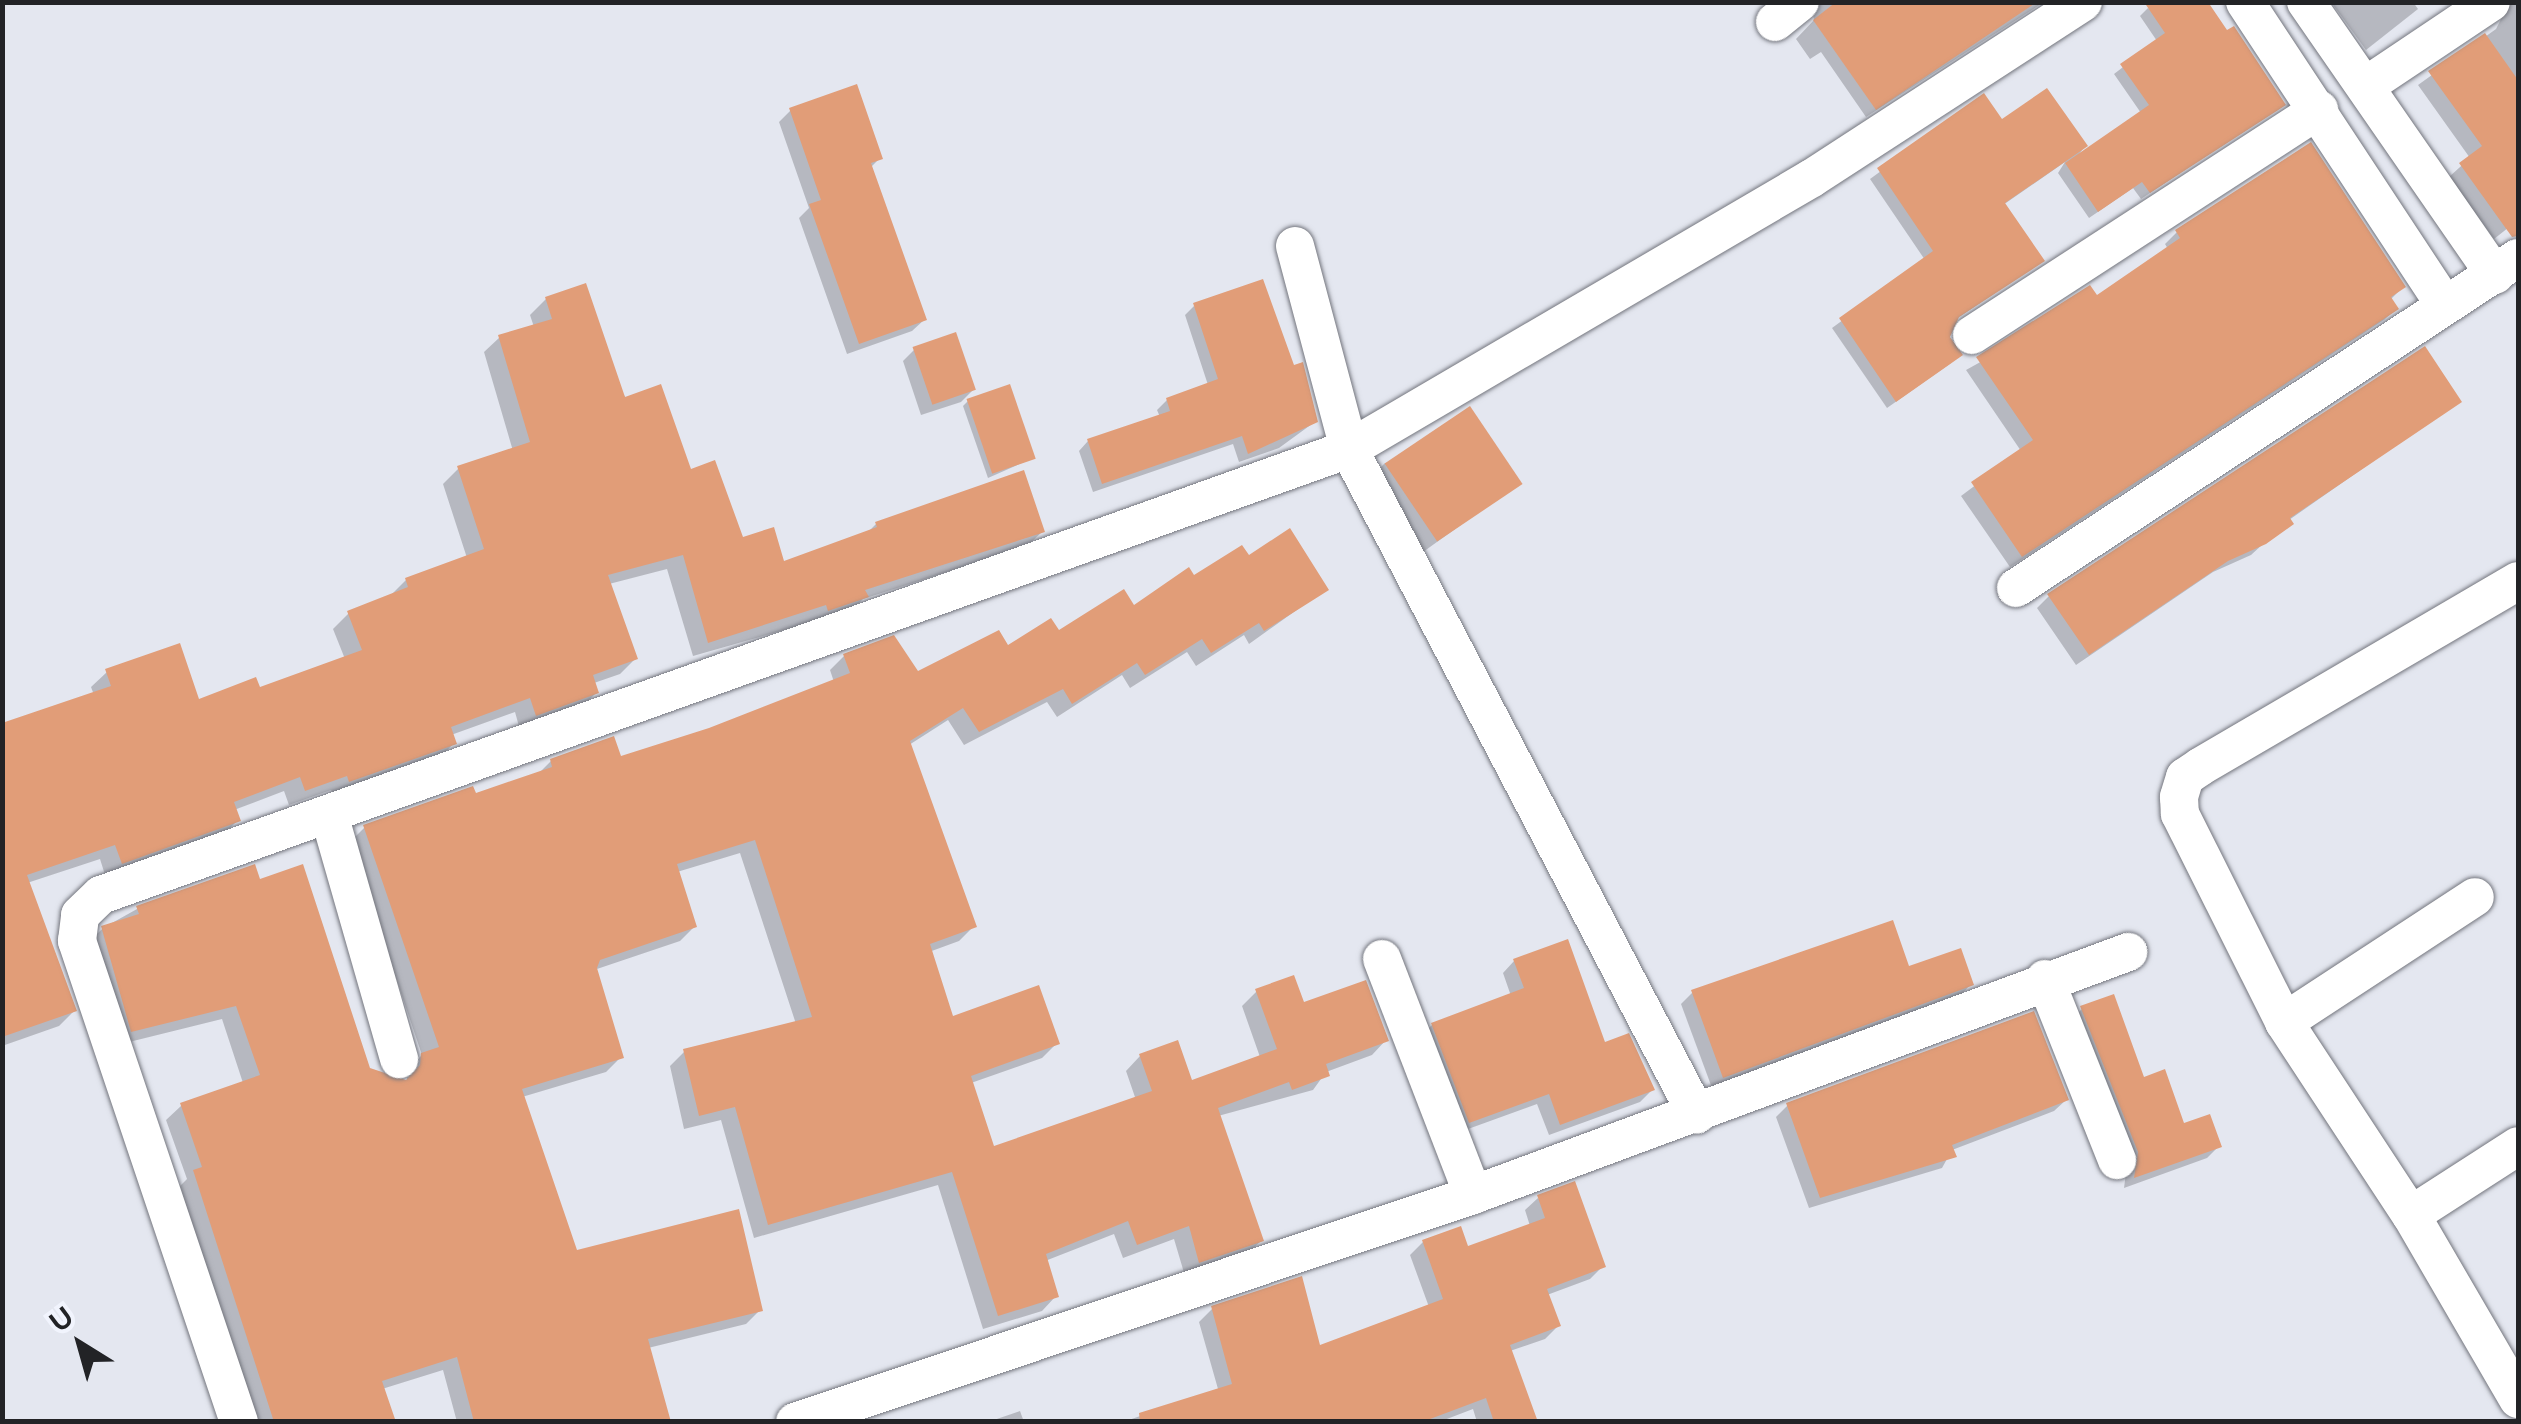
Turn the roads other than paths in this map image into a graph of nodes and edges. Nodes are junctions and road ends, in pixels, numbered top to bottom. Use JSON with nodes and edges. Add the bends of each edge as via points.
{"nodes":[{"id":1,"x":2082,"y":2,"type":"edge"},
{"id":2,"x":2245,"y":2,"type":"edge"},
{"id":3,"x":2306,"y":2,"type":"edge"},
{"id":4,"x":2491,"y":2,"type":"edge"},
{"id":5,"x":2367,"y":85,"type":"junction"},
{"id":6,"x":2319,"y":110,"type":"junction"},
{"id":7,"x":1295,"y":246,"type":"dead end"},
{"id":8,"x":2507,"y":267,"type":"edge"},
{"id":9,"x":2444,"y":304,"type":"junction"},
{"id":10,"x":1972,"y":334,"type":"dead end"},
{"id":11,"x":1349,"y":449,"type":"junction"},
{"id":12,"x":2518,"y":581,"type":"edge"},
{"id":13,"x":2016,"y":588,"type":"dead end"},
{"id":14,"x":330,"y":818,"type":"junction"},
{"id":15,"x":2475,"y":897,"type":"dead end"},
{"id":16,"x":2128,"y":952,"type":"dead end"},
{"id":17,"x":1382,"y":959,"type":"dead end"},
{"id":18,"x":2046,"y":979,"type":"junction"},
{"id":19,"x":2284,"y":1022,"type":"junction"},
{"id":20,"x":398,"y":1059,"type":"dead end"},
{"id":21,"x":1696,"y":1115,"type":"junction"},
{"id":22,"x":2518,"y":1146,"type":"edge"},
{"id":23,"x":2117,"y":1160,"type":"dead end"},
{"id":24,"x":1473,"y":1195,"type":"junction"},
{"id":25,"x":2412,"y":1216,"type":"junction"},
{"id":26,"x":2518,"y":1399,"type":"edge"},
{"id":27,"x":795,"y":1421,"type":"edge"},
{"id":28,"x":239,"y":1422,"type":"edge"}],
"edges":[{"from":1,"to":11,"type":"street","via":[[1812,178]]},
{"from":2,"to":6,"type":"street"},
{"from":3,"to":5,"type":"street"},
{"from":4,"to":5,"type":"street"},
{"from":5,"to":8,"type":"street"},
{"from":6,"to":9,"type":"street"},
{"from":6,"to":10,"type":"street"},
{"from":7,"to":11,"type":"street"},
{"from":8,"to":9,"type":"street"},
{"from":9,"to":13,"type":"street"},
{"from":11,"to":14,"type":"street"},
{"from":11,"to":21,"type":"street"},
{"from":12,"to":19,"type":"street","via":[[2185,777],[2180,814]]},
{"from":14,"to":20,"type":"street"},
{"from":14,"to":28,"type":"street","via":[[102,895],[80,915],[77,941]]},
{"from":15,"to":19,"type":"street"},
{"from":16,"to":18,"type":"street"},
{"from":17,"to":24,"type":"street"},
{"from":18,"to":21,"type":"street"},
{"from":18,"to":23,"type":"street"},
{"from":19,"to":25,"type":"street"},
{"from":21,"to":24,"type":"street"},
{"from":22,"to":25,"type":"street"},
{"from":24,"to":27,"type":"street"},
{"from":25,"to":26,"type":"street"}]}
